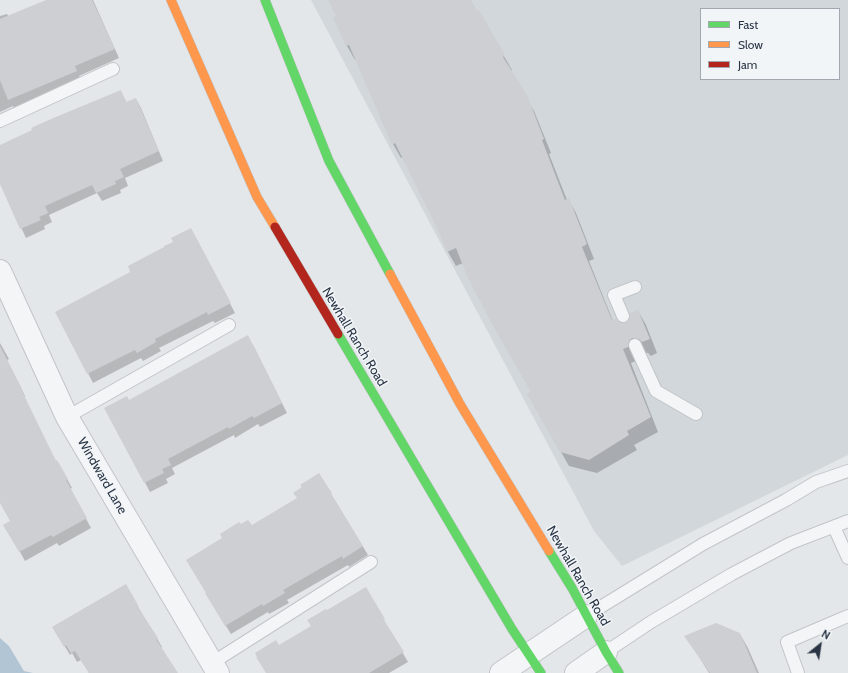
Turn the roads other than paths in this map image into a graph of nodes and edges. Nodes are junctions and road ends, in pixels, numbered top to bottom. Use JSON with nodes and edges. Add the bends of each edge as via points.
{"nodes":[{"id":1,"x":171,"y":0,"type":"edge"},
{"id":2,"x":265,"y":0,"type":"edge"},
{"id":3,"x":112,"y":69,"type":"dead end"},
{"id":4,"x":0,"y":121,"type":"edge"},
{"id":5,"x":0,"y":270,"type":"edge"},
{"id":6,"x":635,"y":287,"type":"dead end"},
{"id":7,"x":623,"y":316,"type":"dead end"},
{"id":8,"x":229,"y":325,"type":"dead end"},
{"id":9,"x":635,"y":345,"type":"dead end"},
{"id":10,"x":696,"y":414,"type":"dead end"},
{"id":11,"x":67,"y":417,"type":"junction"},
{"id":12,"x":848,"y":470,"type":"edge"},
{"id":13,"x":848,"y":521,"type":"edge"},
{"id":14,"x":834,"y":527,"type":"junction"},
{"id":15,"x":848,"y":558,"type":"edge"},
{"id":16,"x":370,"y":562,"type":"dead end"},
{"id":17,"x":586,"y":616,"type":"junction"},
{"id":18,"x":848,"y":616,"type":"edge"},
{"id":19,"x":606,"y":652,"type":"junction"},
{"id":20,"x":529,"y":654,"type":"junction"},
{"id":21,"x":215,"y":668,"type":"edge"},
{"id":22,"x":501,"y":673,"type":"edge"},
{"id":23,"x":541,"y":673,"type":"edge"},
{"id":24,"x":576,"y":673,"type":"edge"},
{"id":25,"x":620,"y":673,"type":"edge"},
{"id":26,"x":798,"y":673,"type":"edge"}],
"edges":[{"from":1,"to":20,"type":"main road","name":"Newhall Ranch Road","via":[[257,197]]},
{"from":2,"to":17,"type":"main road","name":"Newhall Ranch Road","via":[[329,161],[460,404],[572,588]]},
{"from":3,"to":4,"type":"lane"},
{"from":5,"to":11,"type":"street","name":"Windward Lane"},
{"from":6,"to":7,"type":"lane","via":[[614,295]]},
{"from":8,"to":11,"type":"lane"},
{"from":9,"to":10,"type":"lane","via":[[656,391]]},
{"from":11,"to":21,"type":"street","name":"Windward Lane"},
{"from":12,"to":17,"type":"lane","via":[[816,482],[703,544]]},
{"from":13,"to":14,"type":"lane"},
{"from":14,"to":15,"type":"lane"},
{"from":14,"to":19,"type":"lane","via":[[791,542],[732,574]]},
{"from":16,"to":21,"type":"lane"},
{"from":17,"to":19,"type":"main road","name":"Newhall Ranch Road"},
{"from":17,"to":20,"type":"street"},
{"from":18,"to":26,"type":"lane","via":[[787,642]]},
{"from":19,"to":24,"type":"street"},
{"from":19,"to":25,"type":"main road","name":"Newhall Ranch Road"},
{"from":20,"to":22,"type":"street"},
{"from":20,"to":23,"type":"main road","name":"Newhall Ranch Road"}]}
